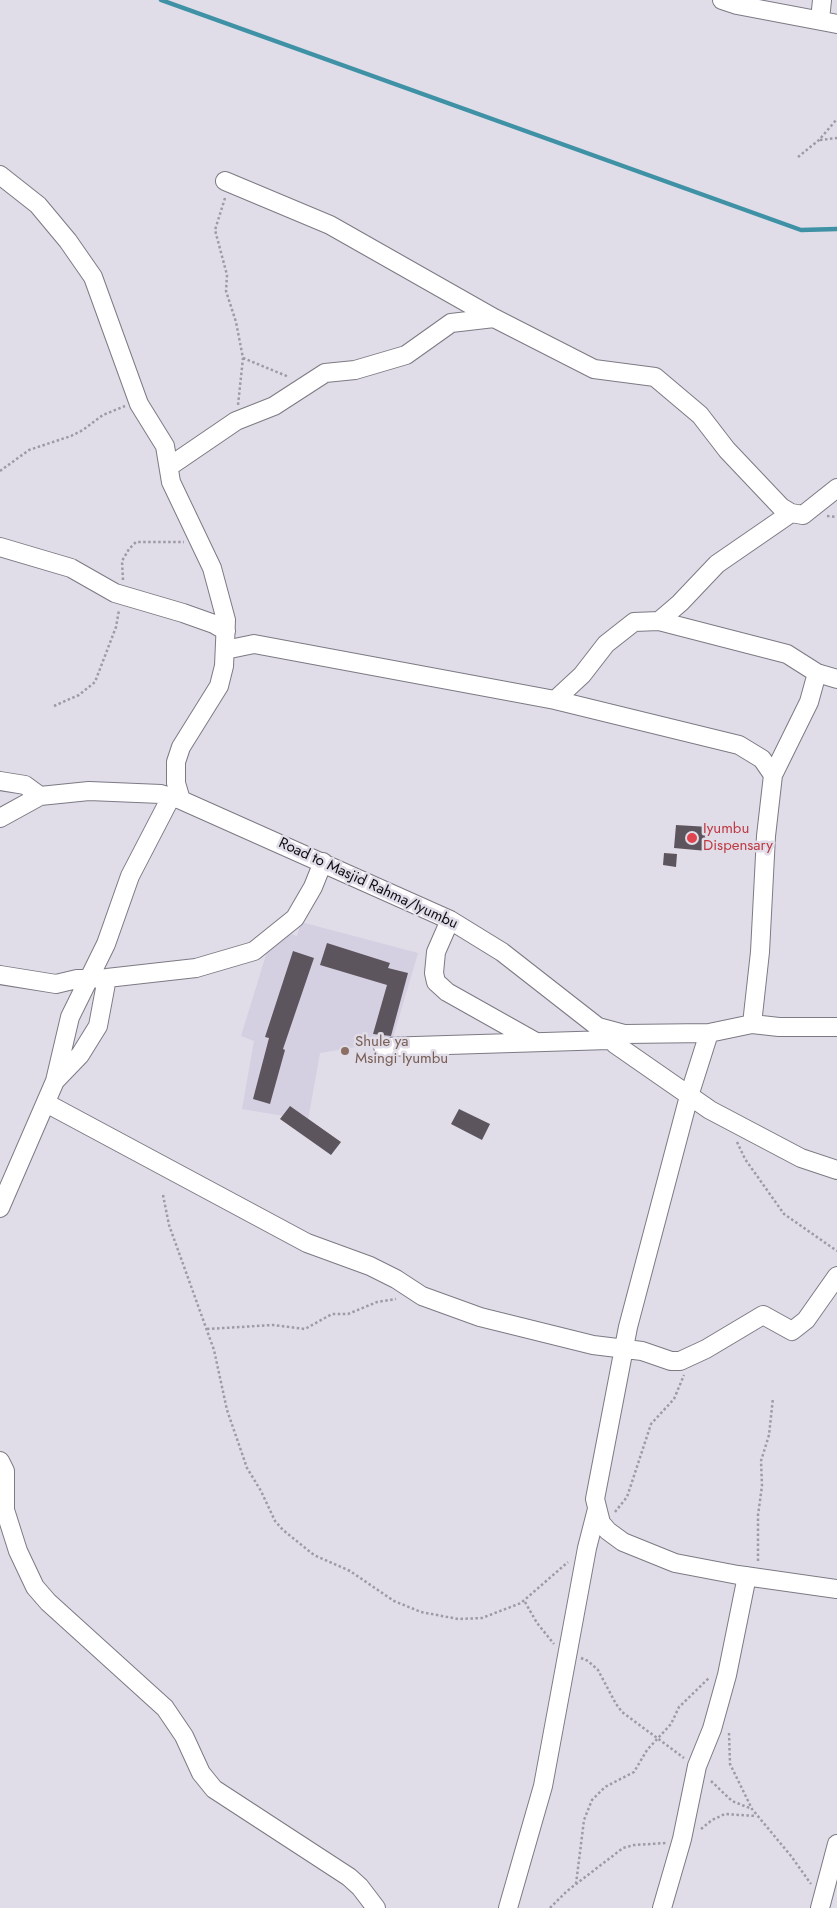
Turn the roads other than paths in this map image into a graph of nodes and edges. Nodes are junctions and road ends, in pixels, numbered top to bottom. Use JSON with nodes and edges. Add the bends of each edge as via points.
{"nodes":[{"id":1,"x":722,"y":0,"type":"edge"},
{"id":2,"x":822,"y":0,"type":"edge"},
{"id":3,"x":820,"y":20,"type":"junction"},
{"id":4,"x":837,"y":24,"type":"edge"},
{"id":5,"x":0,"y":175,"type":"edge"},
{"id":6,"x":225,"y":181,"type":"road end"},
{"id":7,"x":494,"y":318,"type":"junction"},
{"id":8,"x":170,"y":466,"type":"junction"},
{"id":9,"x":837,"y":488,"type":"edge"},
{"id":10,"x":791,"y":513,"type":"junction"},
{"id":11,"x":0,"y":547,"type":"edge"},
{"id":12,"x":659,"y":621,"type":"junction"},
{"id":13,"x":226,"y":631,"type":"junction"},
{"id":14,"x":225,"y":650,"type":"junction"},
{"id":15,"x":817,"y":673,"type":"junction"},
{"id":16,"x":837,"y":679,"type":"edge"},
{"id":17,"x":555,"y":700,"type":"junction"},
{"id":18,"x":773,"y":775,"type":"junction"},
{"id":19,"x":0,"y":781,"type":"edge"},
{"id":20,"x":40,"y":796,"type":"junction"},
{"id":21,"x":176,"y":799,"type":"junction"},
{"id":22,"x":0,"y":818,"type":"edge"},
{"id":23,"x":323,"y":862,"type":"junction"},
{"id":24,"x":450,"y":920,"type":"junction"},
{"id":25,"x":0,"y":974,"type":"edge"},
{"id":26,"x":99,"y":978,"type":"junction"},
{"id":27,"x":752,"y":1024,"type":"junction"},
{"id":28,"x":837,"y":1027,"type":"edge"},
{"id":29,"x":603,"y":1033,"type":"junction"},
{"id":30,"x":709,"y":1033,"type":"junction"},
{"id":31,"x":537,"y":1042,"type":"junction"},
{"id":32,"x":383,"y":1047,"type":"dead end"},
{"id":33,"x":55,"y":1080,"type":"junction"},
{"id":34,"x":689,"y":1096,"type":"junction"},
{"id":35,"x":46,"y":1104,"type":"junction"},
{"id":36,"x":837,"y":1170,"type":"edge"},
{"id":37,"x":0,"y":1208,"type":"edge"},
{"id":38,"x":837,"y":1276,"type":"edge"},
{"id":39,"x":622,"y":1349,"type":"junction"},
{"id":40,"x":0,"y":1461,"type":"edge"},
{"id":41,"x":599,"y":1516,"type":"junction"},
{"id":42,"x":753,"y":1577,"type":"junction"},
{"id":43,"x":837,"y":1589,"type":"edge"},
{"id":44,"x":837,"y":1844,"type":"edge"},
{"id":45,"x":822,"y":1904,"type":"edge"},
{"id":46,"x":376,"y":1908,"type":"edge"},
{"id":47,"x":508,"y":1908,"type":"edge"},
{"id":48,"x":662,"y":1908,"type":"edge"}],
"edges":[{"from":1,"to":3,"type":"street"},
{"from":2,"to":3,"type":"street"},
{"from":3,"to":4,"type":"street"},
{"from":5,"to":8,"type":"street","via":[[38,205],[68,240],[93,277],[138,404],[165,446]]},
{"from":6,"to":7,"type":"street","via":[[330,225]]},
{"from":7,"to":8,"type":"street","via":[[451,323],[406,355],[355,370],[325,373],[274,406],[236,421]]},
{"from":7,"to":10,"type":"street","via":[[594,369],[655,377],[700,415],[727,450],[781,507]]},
{"from":8,"to":13,"type":"street","via":[[175,492],[212,568]]},
{"from":9,"to":10,"type":"street","via":[[803,515]]},
{"from":10,"to":12,"type":"street","via":[[717,564]]},
{"from":11,"to":13,"type":"street","via":[[71,568],[115,592],[214,624]]},
{"from":12,"to":15,"type":"street","via":[[787,654]]},
{"from":12,"to":17,"type":"street","via":[[634,622],[627,627],[606,644],[582,675]]},
{"from":13,"to":14,"type":"street"},
{"from":14,"to":17,"type":"street","via":[[254,644]]},
{"from":14,"to":21,"type":"street","via":[[219,686],[181,747],[176,762]]},
{"from":15,"to":16,"type":"street"},
{"from":15,"to":18,"type":"street","via":[[809,702]]},
{"from":17,"to":18,"type":"street","via":[[739,745],[762,760]]},
{"from":18,"to":27,"type":"street"},
{"from":19,"to":20,"type":"street","via":[[25,785]]},
{"from":20,"to":21,"type":"street","name":"Road to Masjid Rahma/Iyumbu","via":[[90,791],[161,794]]},
{"from":20,"to":22,"type":"street","name":"Road to Masjid Rahma/Iyumbu"},
{"from":21,"to":23,"type":"street","name":"Road to Masjid Rahma/Iyumbu"},
{"from":21,"to":26,"type":"street","via":[[130,876],[106,944]]},
{"from":23,"to":24,"type":"street","name":"Road to Masjid Rahma/Iyumbu"},
{"from":23,"to":26,"type":"street","via":[[295,918],[254,951],[196,968]]},
{"from":24,"to":29,"type":"street","name":"Road to Masjid Rahma/Iyumbu","via":[[502,952]]},
{"from":24,"to":31,"type":"street","via":[[436,952],[436,982],[447,992]]},
{"from":25,"to":26,"type":"street","via":[[48,984]]},
{"from":26,"to":33,"type":"street","via":[[70,1017]]},
{"from":26,"to":33,"type":"street","via":[[102,1014],[95,1032],[80,1055]]},
{"from":27,"to":28,"type":"street","name":"Road to Masjid Rahma/Iyumbu"},
{"from":27,"to":30,"type":"street","name":"Road to Masjid Rahma/Iyumbu"},
{"from":29,"to":30,"type":"street","name":"Road to Masjid Rahma/Iyumbu"},
{"from":29,"to":31,"type":"street"},
{"from":29,"to":34,"type":"street"},
{"from":30,"to":34,"type":"street"},
{"from":31,"to":32,"type":"street"},
{"from":33,"to":35,"type":"street"},
{"from":34,"to":36,"type":"street","via":[[801,1158]]},
{"from":34,"to":39,"type":"street"},
{"from":35,"to":37,"type":"street"},
{"from":35,"to":39,"type":"street","via":[[307,1243],[370,1266],[422,1296],[480,1317]]},
{"from":38,"to":39,"type":"street","via":[[820,1303],[797,1329],[790,1331],[763,1315],[688,1359],[671,1361],[649,1352]]},
{"from":39,"to":41,"type":"street","via":[[594,1499]]},
{"from":40,"to":46,"type":"street","via":[[5,1471],[5,1510],[18,1551],[35,1587],[166,1708],[184,1736],[200,1773],[214,1789],[349,1877]]},
{"from":41,"to":42,"type":"street","via":[[608,1531],[624,1542],[675,1563]]},
{"from":41,"to":47,"type":"street","via":[[587,1548],[542,1786]]},
{"from":42,"to":43,"type":"street"},
{"from":42,"to":48,"type":"street","via":[[712,1730],[697,1766],[682,1838]]},
{"from":44,"to":45,"type":"street"}]}
